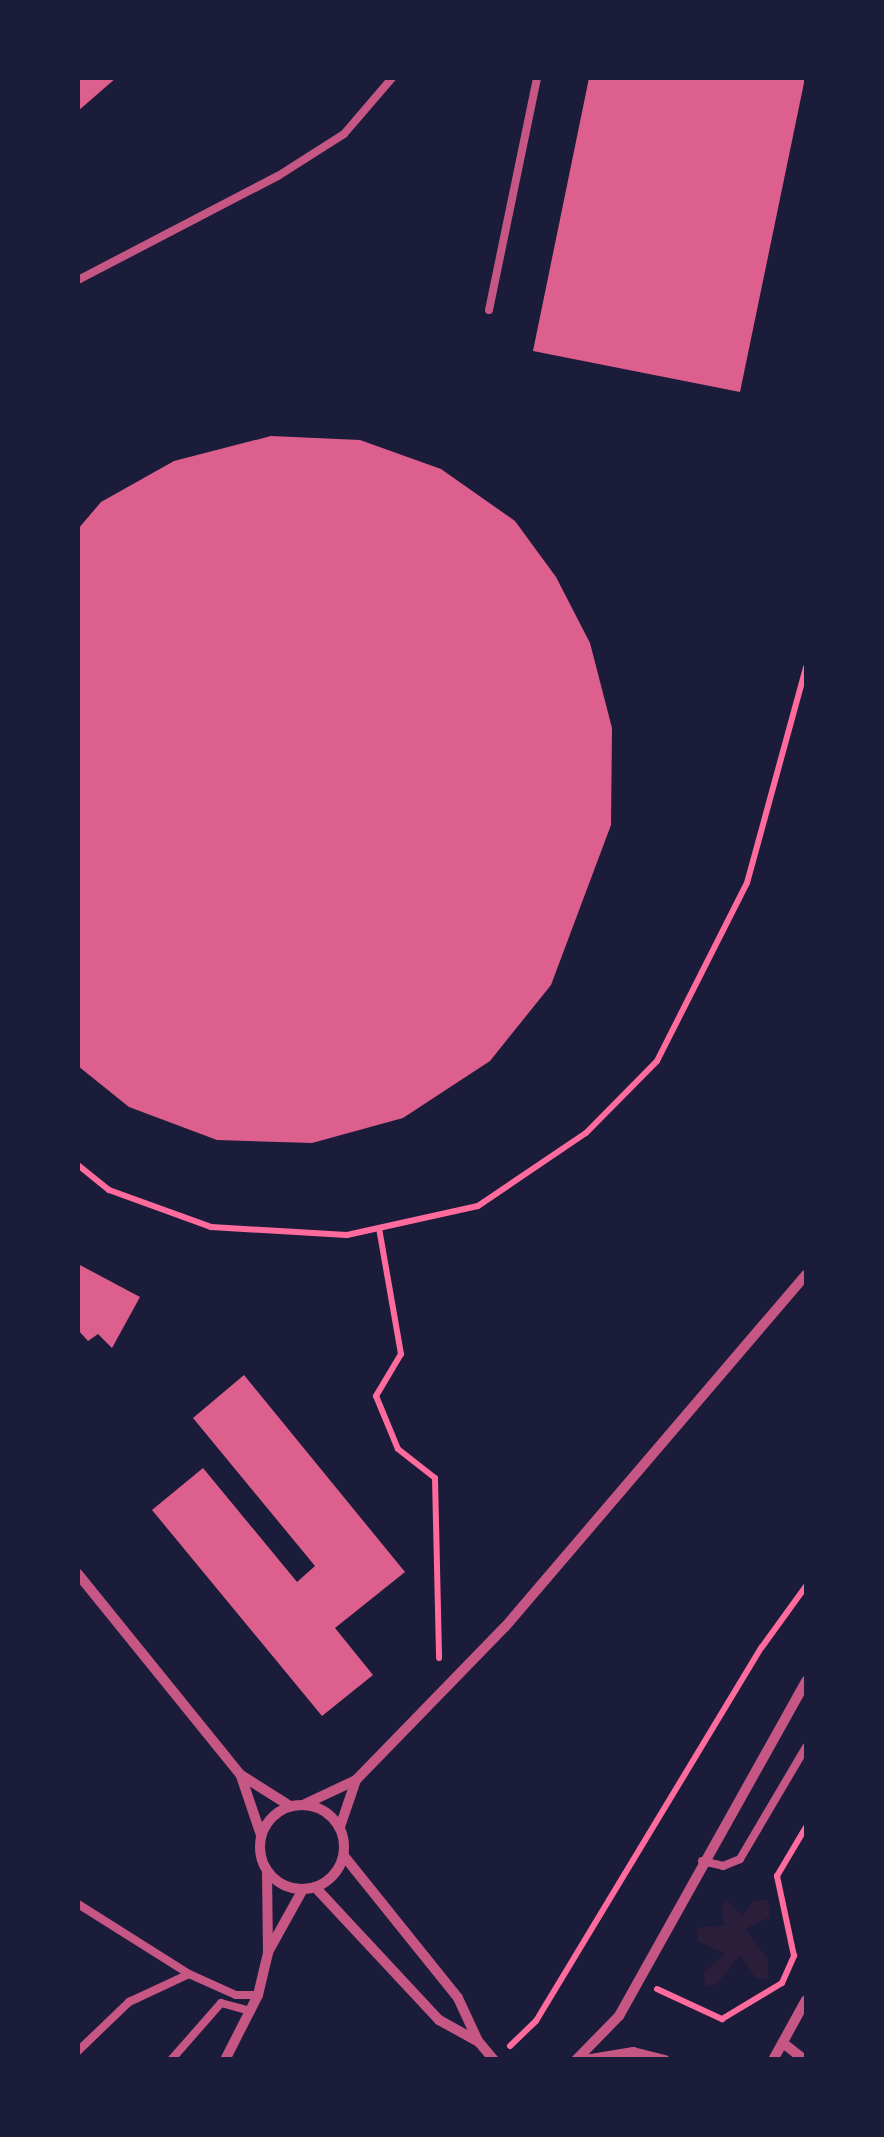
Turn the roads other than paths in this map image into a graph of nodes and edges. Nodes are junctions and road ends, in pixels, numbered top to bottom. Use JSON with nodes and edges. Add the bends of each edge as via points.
{"nodes":[{"id":1,"x":392,"y":78,"type":"edge"},
{"id":2,"x":538,"y":78,"type":"edge"},
{"id":3,"x":78,"y":280,"type":"edge"},
{"id":4,"x":489,"y":310,"type":"dead end"},
{"id":5,"x":806,"y":1275,"type":"edge"},
{"id":6,"x":78,"y":1574,"type":"edge"},
{"id":7,"x":806,"y":1680,"type":"edge"},
{"id":8,"x":806,"y":1747,"type":"edge"},
{"id":9,"x":241,"y":1774,"type":"junction"},
{"id":10,"x":356,"y":1780,"type":"junction"},
{"id":11,"x":305,"y":1804,"type":"junction"},
{"id":12,"x":290,"y":1806,"type":"junction"},
{"id":13,"x":340,"y":1827,"type":"junction"},
{"id":14,"x":261,"y":1834,"type":"junction"},
{"id":15,"x":344,"y":1856,"type":"junction"},
{"id":16,"x":701,"y":1860,"type":"junction"},
{"id":17,"x":267,"y":1872,"type":"junction"},
{"id":18,"x":309,"y":1888,"type":"junction"},
{"id":19,"x":78,"y":1904,"type":"edge"},
{"id":20,"x":268,"y":1953,"type":"junction"},
{"id":21,"x":189,"y":1974,"type":"junction"},
{"id":22,"x":258,"y":1995,"type":"junction"},
{"id":23,"x":806,"y":2000,"type":"edge"},
{"id":24,"x":251,"y":2011,"type":"junction"},
{"id":25,"x":478,"y":2041,"type":"junction"},
{"id":26,"x":783,"y":2042,"type":"junction"},
{"id":27,"x":78,"y":2051,"type":"edge"},
{"id":28,"x":171,"y":2060,"type":"edge"},
{"id":29,"x":226,"y":2060,"type":"edge"},
{"id":30,"x":494,"y":2060,"type":"edge"},
{"id":31,"x":576,"y":2060,"type":"edge"},
{"id":32,"x":585,"y":2060,"type":"edge"},
{"id":33,"x":665,"y":2060,"type":"edge"},
{"id":34,"x":773,"y":2060,"type":"edge"},
{"id":35,"x":806,"y":2060,"type":"edge"}],
"edges":[{"from":1,"to":3,"type":"lane","via":[[344,134]]},
{"from":2,"to":4,"type":"lane"},
{"from":5,"to":10,"type":"street","via":[[506,1627]]},
{"from":6,"to":9,"type":"street"},
{"from":7,"to":16,"type":"street"},
{"from":8,"to":16,"type":"lane","via":[[740,1859],[723,1866]]},
{"from":9,"to":12,"type":"street"},
{"from":9,"to":14,"type":"street"},
{"from":10,"to":11,"type":"street"},
{"from":10,"to":13,"type":"street"},
{"from":11,"to":12,"type":"street"},
{"from":11,"to":13,"type":"street","via":[[319,1807]]},
{"from":12,"to":14,"type":"street"},
{"from":13,"to":15,"type":"street"},
{"from":14,"to":17,"type":"street"},
{"from":15,"to":18,"type":"street","via":[[335,1874]]},
{"from":15,"to":25,"type":"street","via":[[458,1998]]},
{"from":16,"to":31,"type":"street","via":[[620,2016]]},
{"from":17,"to":18,"type":"street"},
{"from":17,"to":20,"type":"street"},
{"from":18,"to":20,"type":"street"},
{"from":18,"to":25,"type":"street","via":[[439,2020]]},
{"from":19,"to":21,"type":"lane"},
{"from":20,"to":22,"type":"street"},
{"from":21,"to":22,"type":"lane","via":[[236,1995]]},
{"from":21,"to":27,"type":"lane","via":[[129,2002]]},
{"from":22,"to":24,"type":"street"},
{"from":23,"to":26,"type":"street"},
{"from":24,"to":28,"type":"lane","via":[[221,2003]]},
{"from":24,"to":29,"type":"street"},
{"from":25,"to":30,"type":"street"},
{"from":26,"to":34,"type":"street"},
{"from":26,"to":35,"type":"street"},
{"from":32,"to":33,"type":"street","via":[[633,2052]]}]}
